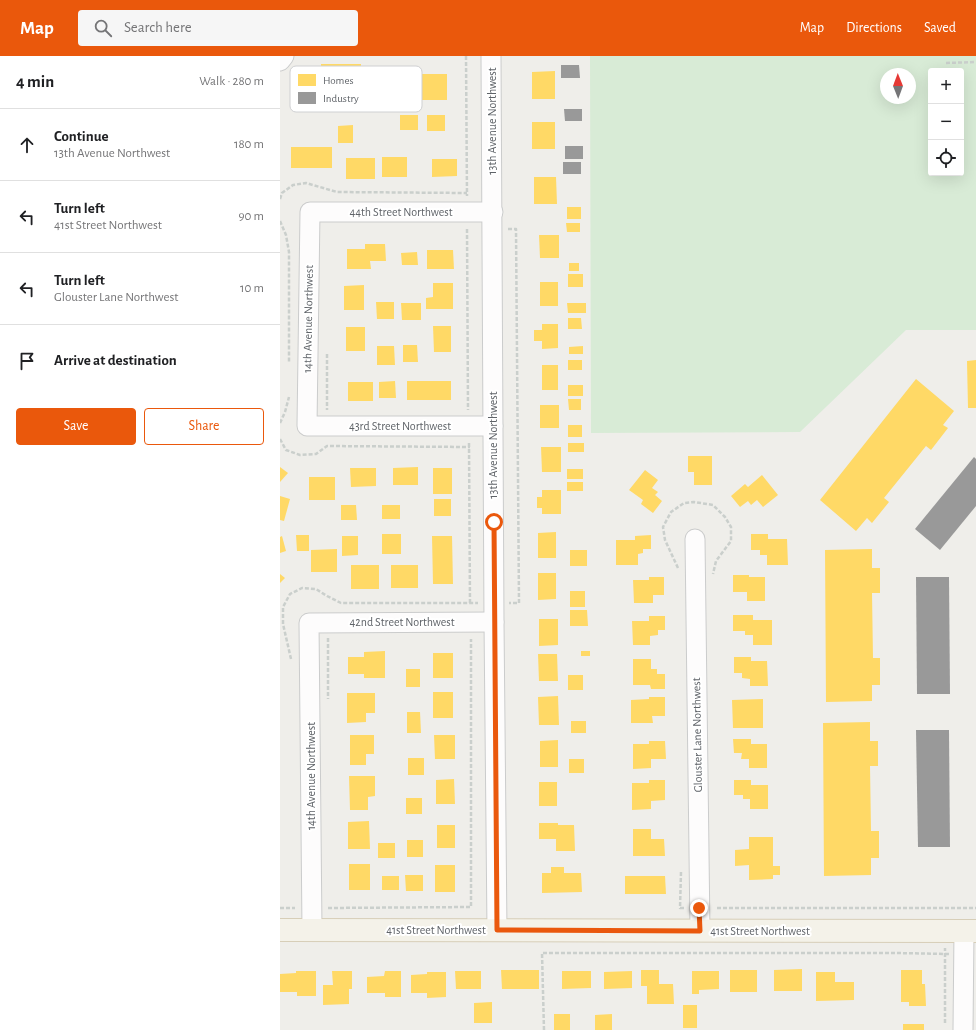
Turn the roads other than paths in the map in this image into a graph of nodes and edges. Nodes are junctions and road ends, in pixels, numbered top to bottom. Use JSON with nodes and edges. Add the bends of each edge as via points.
{"nodes":[{"id":1,"x":284,"y":56,"type":"edge"},
{"id":2,"x":491,"y":56,"type":"edge"},
{"id":3,"x":280,"y":61,"type":"edge"},
{"id":4,"x":310,"y":212,"type":"joint"},
{"id":5,"x":492,"y":212,"type":"junction"},
{"id":6,"x":307,"y":426,"type":"joint"},
{"id":7,"x":493,"y":426,"type":"junction"},
{"id":8,"x":695,"y":539,"type":"dead end"},
{"id":9,"x":494,"y":622,"type":"junction"},
{"id":10,"x":309,"y":623,"type":"joint"},
{"id":11,"x":280,"y":930,"type":"edge"},
{"id":12,"x":312,"y":930,"type":"junction"},
{"id":13,"x":497,"y":930,"type":"junction"},
{"id":14,"x":700,"y":931,"type":"junction"},
{"id":15,"x":970,"y":931,"type":"edge"},
{"id":16,"x":963,"y":1030,"type":"edge"}],
"edges":[{"from":1,"to":3,"type":"street"},
{"from":2,"to":5,"type":"street","name":"13th Avenue Northwest"},
{"from":4,"to":5,"type":"street","name":"44th Street Northwest"},
{"from":4,"to":6,"type":"street","name":"14th Avenue Northwest"},
{"from":5,"to":7,"type":"street","name":"13th Avenue Northwest"},
{"from":6,"to":7,"type":"street","name":"43rd Street Northwest"},
{"from":7,"to":9,"type":"street","name":"13th Avenue Northwest"},
{"from":8,"to":14,"type":"street","name":"Glouster Lane Northwest"},
{"from":9,"to":10,"type":"street","name":"42nd Street Northwest"},
{"from":9,"to":13,"type":"street","name":"13th Avenue Northwest"},
{"from":10,"to":12,"type":"street","name":"14th Avenue Northwest"},
{"from":11,"to":12,"type":"main road","name":"41st Street Northwest"},
{"from":12,"to":13,"type":"main road","name":"41st Street Northwest"},
{"from":13,"to":14,"type":"main road","name":"41st Street Northwest"},
{"from":14,"to":15,"type":"main road","name":"41st Street Northwest"},
{"from":15,"to":16,"type":"street"}]}
